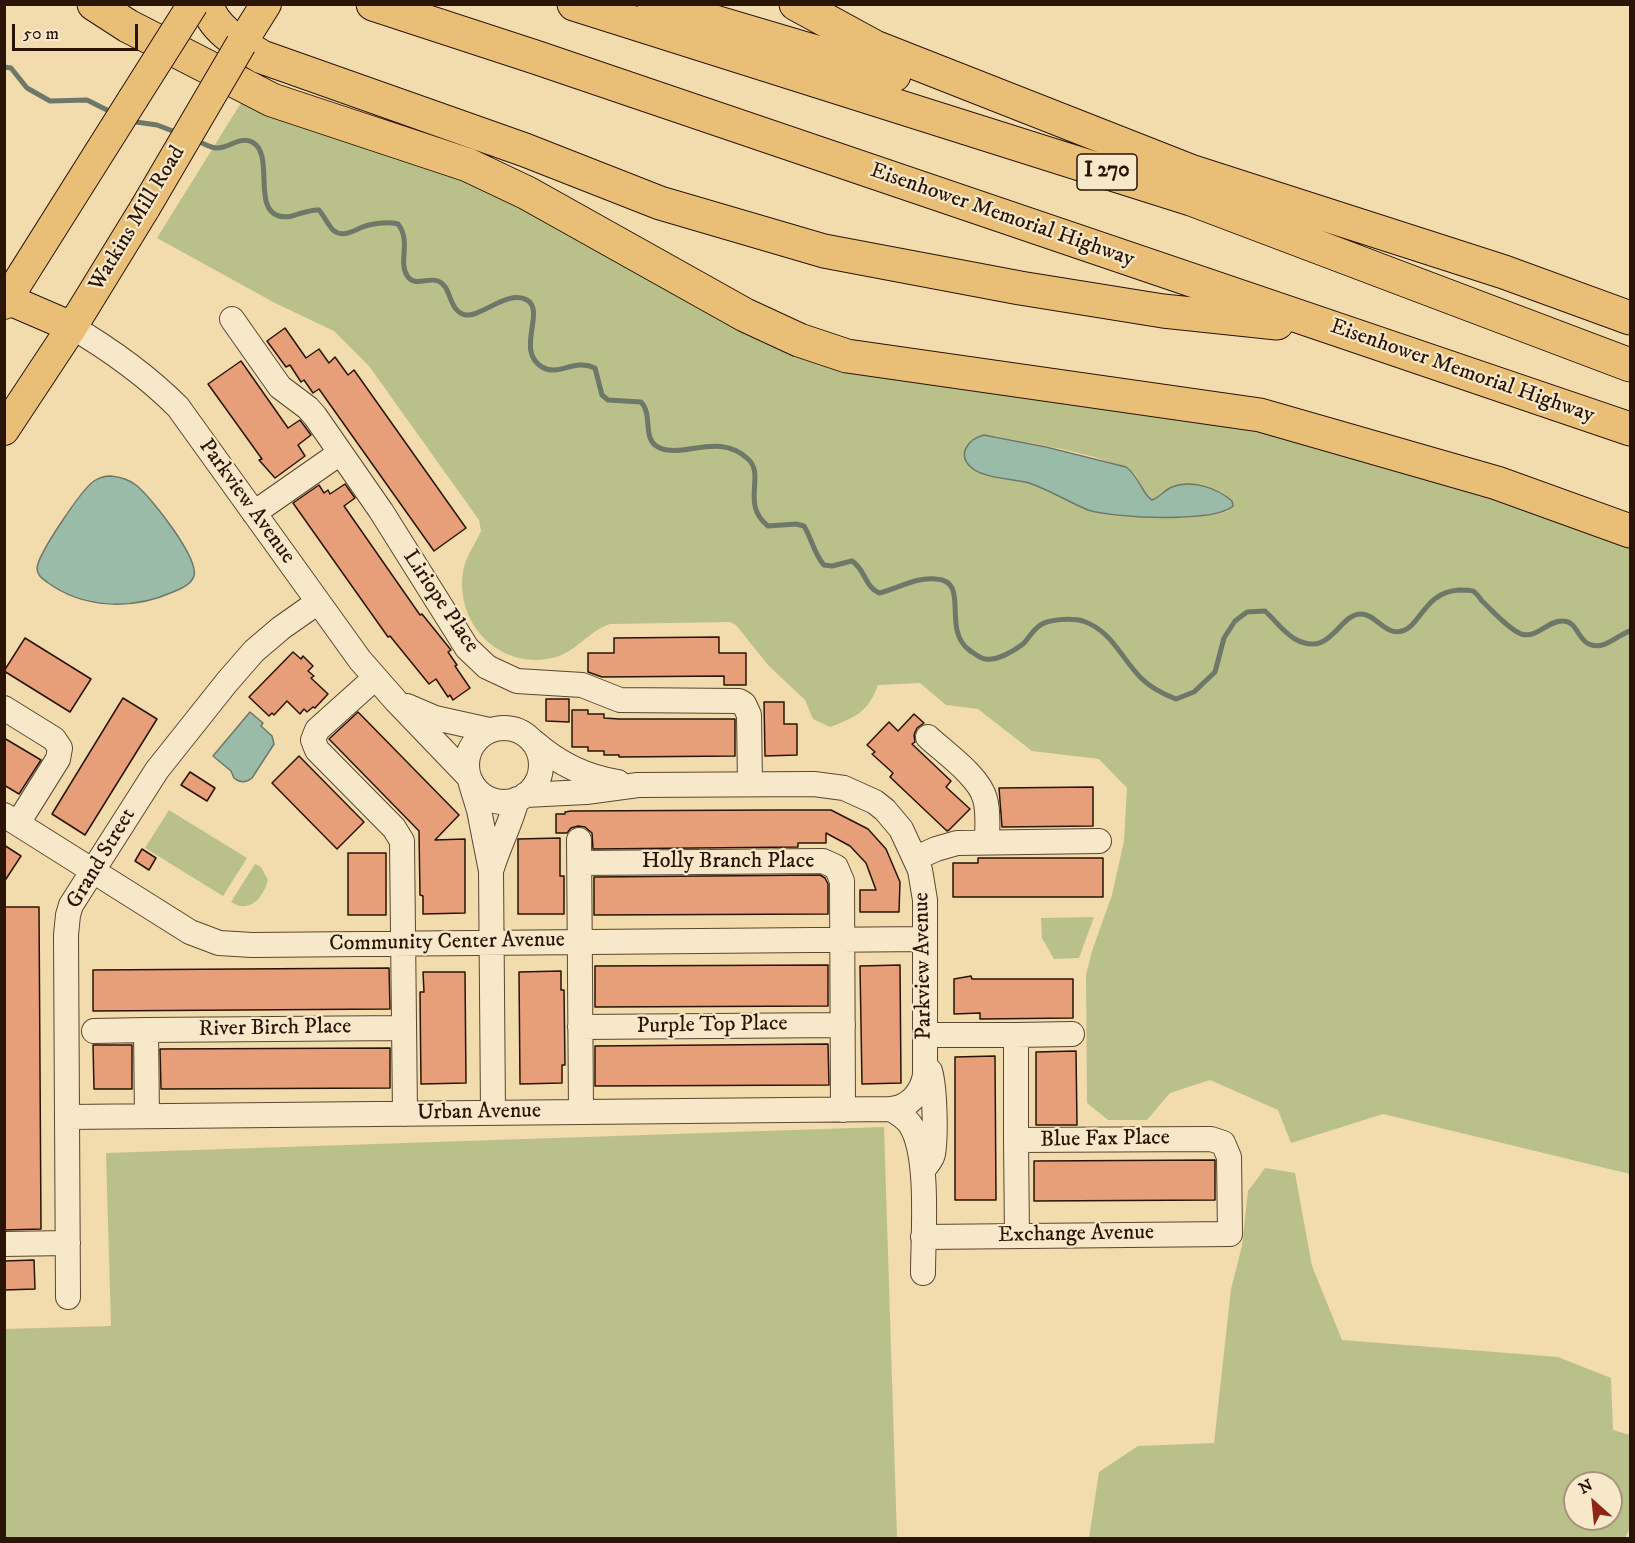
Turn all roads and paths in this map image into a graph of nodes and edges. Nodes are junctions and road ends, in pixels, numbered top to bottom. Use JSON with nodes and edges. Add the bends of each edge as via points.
{"nodes":[{"id":1,"x":94,"y":4,"type":"edge"},
{"id":2,"x":193,"y":4,"type":"edge"},
{"id":3,"x":207,"y":4,"type":"edge"},
{"id":4,"x":266,"y":4,"type":"edge"},
{"id":5,"x":373,"y":4,"type":"edge"},
{"id":6,"x":574,"y":4,"type":"edge"},
{"id":7,"x":654,"y":4,"type":"edge"},
{"id":8,"x":796,"y":4,"type":"edge"},
{"id":9,"x":252,"y":50,"type":"junction"},
{"id":10,"x":1083,"y":130,"type":"junction"},
{"id":11,"x":5,"y":300,"type":"edge"},
{"id":12,"x":1630,"y":318,"type":"edge"},
{"id":13,"x":72,"y":327,"type":"junction"},
{"id":14,"x":246,"y":328,"type":"dead end"},
{"id":15,"x":1338,"y":330,"type":"junction"},
{"id":16,"x":1630,"y":364,"type":"edge"},
{"id":17,"x":1630,"y":429,"type":"edge"},
{"id":18,"x":4,"y":430,"type":"edge"},
{"id":19,"x":340,"y":453,"type":"junction"},
{"id":20,"x":254,"y":513,"type":"junction"},
{"id":21,"x":1630,"y":531,"type":"edge"},
{"id":22,"x":318,"y":602,"type":"junction"},
{"id":23,"x":375,"y":678,"type":"junction"},
{"id":24,"x":396,"y":701,"type":"junction"},
{"id":25,"x":4,"y":708,"type":"edge"},
{"id":26,"x":489,"y":730,"type":"junction"},
{"id":27,"x":928,"y":737,"type":"dead end"},
{"id":28,"x":534,"y":742,"type":"junction"},
{"id":29,"x":469,"y":779,"type":"junction"},
{"id":30,"x":750,"y":784,"type":"junction"},
{"id":31,"x":638,"y":785,"type":"junction"},
{"id":32,"x":521,"y":797,"type":"junction"},
{"id":33,"x":11,"y":819,"type":"edge"},
{"id":34,"x":1099,"y":841,"type":"dead end"},
{"id":35,"x":987,"y":842,"type":"junction"},
{"id":36,"x":916,"y":858,"type":"junction"},
{"id":37,"x":92,"y":870,"type":"junction"},
{"id":38,"x":491,"y":871,"type":"junction"},
{"id":39,"x":842,"y":939,"type":"junction"},
{"id":40,"x":925,"y":939,"type":"junction"},
{"id":41,"x":580,"y":942,"type":"junction"},
{"id":42,"x":492,"y":943,"type":"junction"},
{"id":43,"x":404,"y":944,"type":"junction"},
{"id":44,"x":843,"y":1024,"type":"junction"},
{"id":45,"x":580,"y":1027,"type":"junction"},
{"id":46,"x":404,"y":1028,"type":"junction"},
{"id":47,"x":146,"y":1030,"type":"junction"},
{"id":48,"x":94,"y":1031,"type":"dead end"},
{"id":49,"x":1072,"y":1034,"type":"dead end"},
{"id":50,"x":926,"y":1035,"type":"junction"},
{"id":51,"x":1016,"y":1035,"type":"junction"},
{"id":52,"x":926,"y":1065,"type":"junction"},
{"id":53,"x":891,"y":1109,"type":"junction"},
{"id":54,"x":843,"y":1110,"type":"junction"},
{"id":55,"x":581,"y":1112,"type":"junction"},
{"id":56,"x":493,"y":1113,"type":"junction"},
{"id":57,"x":405,"y":1114,"type":"junction"},
{"id":58,"x":147,"y":1116,"type":"junction"},
{"id":59,"x":67,"y":1117,"type":"junction"},
{"id":60,"x":1016,"y":1140,"type":"junction"},
{"id":61,"x":923,"y":1171,"type":"junction"},
{"id":62,"x":1230,"y":1234,"type":"joint"},
{"id":63,"x":1017,"y":1236,"type":"junction"},
{"id":64,"x":923,"y":1237,"type":"junction"},
{"id":65,"x":68,"y":1243,"type":"junction"},
{"id":66,"x":4,"y":1244,"type":"edge"},
{"id":67,"x":923,"y":1273,"type":"dead end"},
{"id":68,"x":68,"y":1297,"type":"dead end"}],
"edges":[{"from":1,"to":21,"type":"highway","via":[[128,26],[272,100],[468,165],[745,315],[799,340],[847,356],[1260,415],[1497,483]]},
{"from":2,"to":11,"type":"main road","bridge":true},
{"from":3,"to":9,"type":"highway","via":[[220,27]]},
{"from":4,"to":9,"type":"main road","name":"Watkins Mill Road"},
{"from":5,"to":15,"type":"highway","name":"Eisenhower Memorial Highway"},
{"from":6,"to":16,"type":"highway","number":"I 270","via":[[1191,199]]},
{"from":7,"to":10,"type":"highway","number":"I 270"},
{"from":8,"to":10,"type":"highway","via":[[874,47]]},
{"from":9,"to":13,"type":"main road","name":"Watkins Mill Road","bridge":true},
{"from":9,"to":15,"type":"highway","via":[[660,202],[825,251],[1163,311]]},
{"from":10,"to":12,"type":"highway","number":"I 270","via":[[1193,172],[1504,272]]},
{"from":11,"to":13,"type":"main road"},
{"from":13,"to":18,"type":"main road","name":"Watkins Mill Road"},
{"from":13,"to":20,"type":"street","name":"Parkview Avenue","via":[[132,366],[178,407]]},
{"from":14,"to":19,"type":"street","name":"Liriope Place","via":[[280,387],[308,408]]},
{"from":15,"to":17,"type":"highway","name":"Eisenhower Memorial Highway"},
{"from":19,"to":20,"type":"street"},
{"from":19,"to":30,"type":"street","name":"Liriope Place","via":[[459,636],[481,663],[517,681],[582,685],[620,700],[739,701],[748,715]]},
{"from":20,"to":22,"type":"street","name":"Parkview Avenue"},
{"from":22,"to":23,"type":"street","name":"Parkview Avenue"},
{"from":22,"to":37,"type":"street","name":"Grand Street","via":[[267,639],[234,674],[152,777]]},
{"from":23,"to":24,"type":"street","name":"Parkview Avenue"},
{"from":23,"to":43,"type":"street","via":[[317,730],[313,740],[317,750],[400,836]]},
{"from":24,"to":26,"type":"street","name":"Parkview Avenue","via":[[435,718]]},
{"from":24,"to":29,"type":"street","name":"Parkview Avenue"},
{"from":25,"to":33,"type":"street","via":[[54,739],[60,748],[58,759]]},
{"from":26,"to":28,"type":"street","via":[[508,728]]},
{"from":26,"to":29,"type":"street","via":[[468,754]]},
{"from":27,"to":35,"type":"street","via":[[981,789],[986,801]]},
{"from":28,"to":31,"type":"street","name":"Parkview Avenue","via":[[575,770]]},
{"from":28,"to":32,"type":"street","via":[[541,761],[540,771]]},
{"from":29,"to":32,"type":"street","via":[[486,798],[496,801]]},
{"from":29,"to":38,"type":"street"},
{"from":30,"to":31,"type":"street","name":"Parkview Avenue"},
{"from":30,"to":36,"type":"street","name":"Parkview Avenue","via":[[829,785],[860,794],[894,820]]},
{"from":31,"to":32,"type":"street","name":"Parkview Avenue"},
{"from":32,"to":38,"type":"street"},
{"from":33,"to":37,"type":"street","name":"Community Center Avenue"},
{"from":34,"to":35,"type":"street"},
{"from":35,"to":36,"type":"street","via":[[957,843]]},
{"from":36,"to":40,"type":"street","name":"Parkview Avenue","via":[[923,882]]},
{"from":37,"to":43,"type":"street","name":"Community Center Avenue","via":[[190,932],[219,943]]},
{"from":37,"to":59,"type":"street","name":"Grand Street","via":[[71,905],[66,925]]},
{"from":38,"to":42,"type":"street"},
{"from":39,"to":40,"type":"street","name":"Community Center Avenue"},
{"from":39,"to":41,"type":"street","name":"Community Center Avenue"},
{"from":39,"to":41,"type":"street","name":"Holly Branch Place","via":[[842,881],[830,863],[579,851]]},
{"from":39,"to":44,"type":"street"},
{"from":40,"to":50,"type":"street","name":"Parkview Avenue"},
{"from":41,"to":42,"type":"street","name":"Community Center Avenue"},
{"from":41,"to":45,"type":"street"},
{"from":42,"to":43,"type":"street","name":"Community Center Avenue"},
{"from":42,"to":56,"type":"street"},
{"from":43,"to":46,"type":"street"},
{"from":44,"to":45,"type":"street","name":"Purple Top Place"},
{"from":44,"to":54,"type":"street"},
{"from":45,"to":55,"type":"street"},
{"from":46,"to":47,"type":"street","name":"River Birch Place"},
{"from":46,"to":57,"type":"street"},
{"from":47,"to":48,"type":"street","name":"River Birch Place"},
{"from":47,"to":58,"type":"street"},
{"from":49,"to":51,"type":"street"},
{"from":50,"to":51,"type":"street"},
{"from":50,"to":52,"type":"street","name":"Parkview Avenue"},
{"from":51,"to":60,"type":"street","name":"Blue Fax Place"},
{"from":52,"to":53,"type":"street","name":"Urban Avenue","via":[[924,1084],[916,1096]]},
{"from":52,"to":61,"type":"street","name":"Parkview Avenue","via":[[933,1082],[933,1148]]},
{"from":53,"to":54,"type":"street","name":"Urban Avenue"},
{"from":53,"to":61,"type":"street","via":[[903,1116],[913,1130]]},
{"from":54,"to":55,"type":"street","name":"Urban Avenue"},
{"from":55,"to":56,"type":"street","name":"Urban Avenue"},
{"from":56,"to":57,"type":"street","name":"Urban Avenue"},
{"from":57,"to":58,"type":"street","name":"Urban Avenue"},
{"from":58,"to":59,"type":"street","name":"Urban Avenue"},
{"from":59,"to":65,"type":"street","name":"Grand Street"},
{"from":60,"to":62,"type":"street","name":"Blue Fax Place","via":[[1218,1140],[1229,1157]]},
{"from":60,"to":63,"type":"street"},
{"from":61,"to":64,"type":"street","name":"Parkview Avenue"},
{"from":62,"to":63,"type":"street","name":"Exchange Avenue"},
{"from":63,"to":64,"type":"street","name":"Exchange Avenue"},
{"from":64,"to":67,"type":"street","name":"Parkview Avenue"},
{"from":65,"to":66,"type":"street"},
{"from":65,"to":68,"type":"street","name":"Grand Street"}]}
